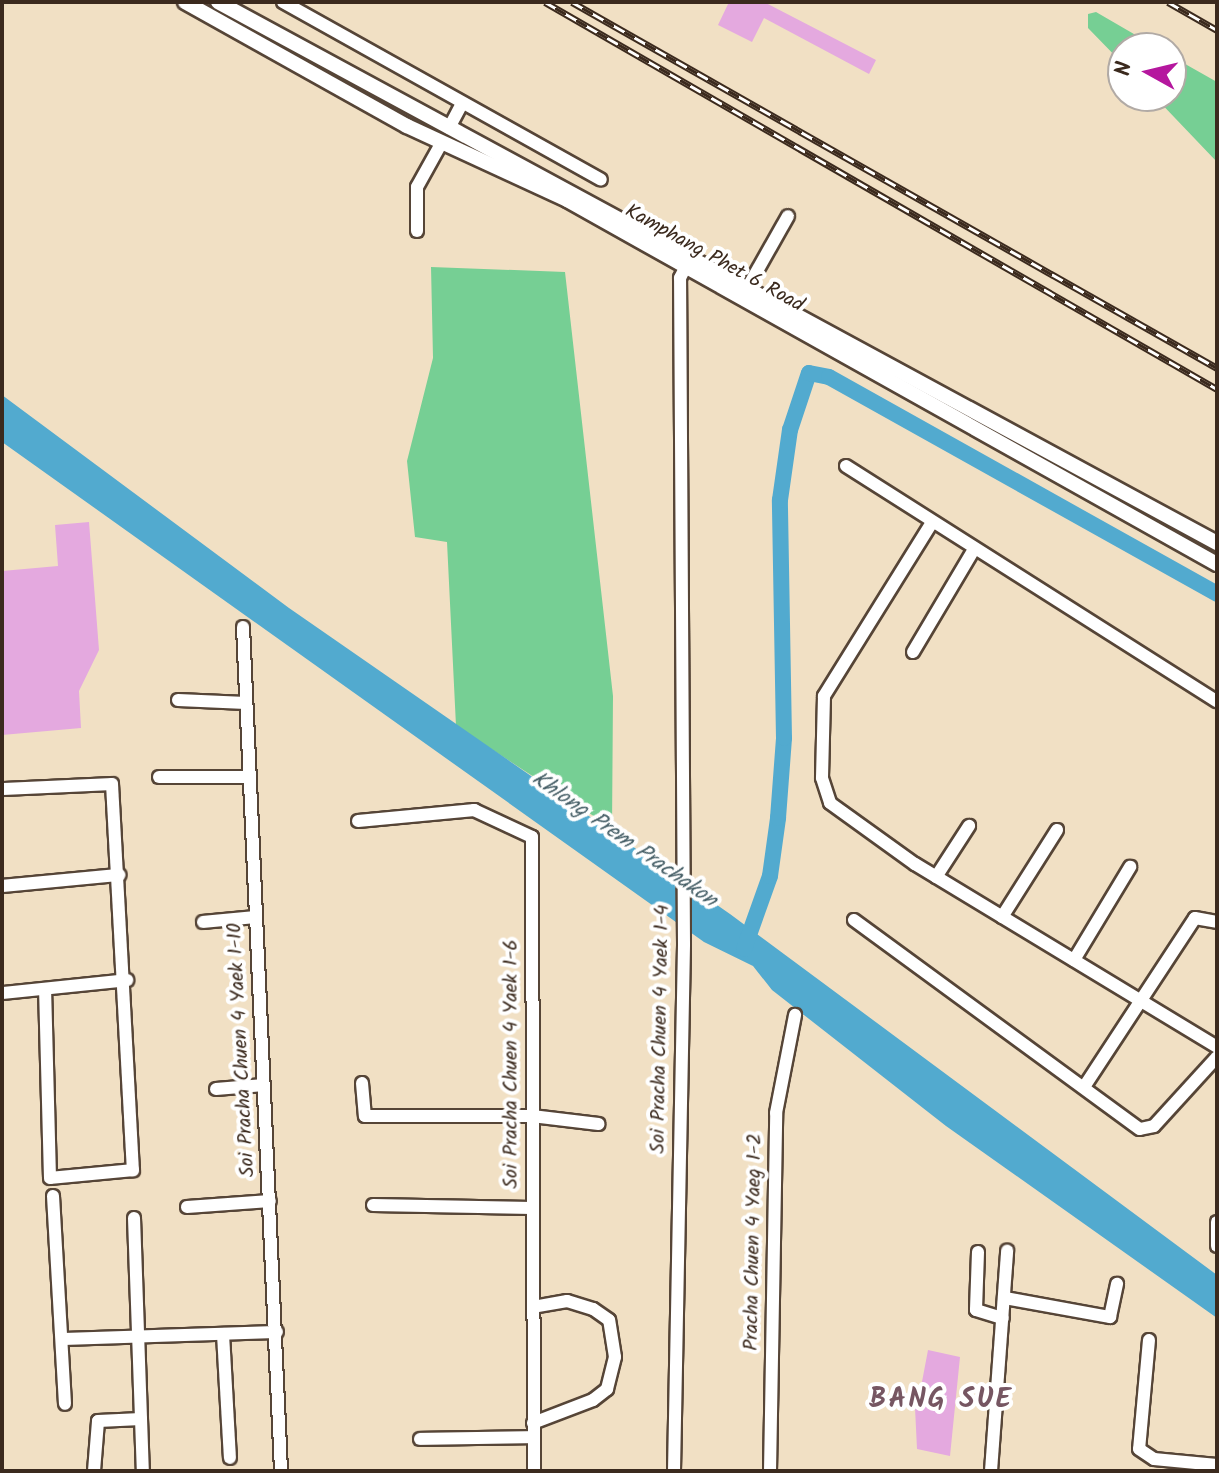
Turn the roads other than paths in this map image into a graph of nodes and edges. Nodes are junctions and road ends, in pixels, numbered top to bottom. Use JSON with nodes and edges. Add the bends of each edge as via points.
{"nodes":[{"id":1,"x":185,"y":2,"type":"edge"},
{"id":2,"x":218,"y":2,"type":"edge"},
{"id":3,"x":283,"y":2,"type":"edge"},
{"id":4,"x":462,"y":104,"type":"junction"},
{"id":5,"x":449,"y":128,"type":"junction"},
{"id":6,"x":442,"y":142,"type":"junction"},
{"id":7,"x":601,"y":180,"type":"dead end"},
{"id":8,"x":788,"y":216,"type":"dead end"},
{"id":9,"x":417,"y":231,"type":"dead end"},
{"id":10,"x":689,"y":260,"type":"junction"},
{"id":11,"x":749,"y":285,"type":"junction"},
{"id":12,"x":846,"y":466,"type":"dead end"},
{"id":13,"x":931,"y":524,"type":"junction"},
{"id":14,"x":1217,"y":543,"type":"edge"},
{"id":15,"x":973,"y":551,"type":"junction"},
{"id":16,"x":1217,"y":564,"type":"edge"},
{"id":17,"x":243,"y":627,"type":"dead end"},
{"id":18,"x":913,"y":652,"type":"dead end"},
{"id":19,"x":178,"y":700,"type":"dead end"},
{"id":20,"x":1217,"y":701,"type":"edge"},
{"id":21,"x":246,"y":703,"type":"junction"},
{"id":22,"x":159,"y":777,"type":"dead end"},
{"id":23,"x":249,"y":777,"type":"junction"},
{"id":24,"x":2,"y":789,"type":"edge"},
{"id":25,"x":358,"y":821,"type":"dead end"},
{"id":26,"x":969,"y":826,"type":"dead end"},
{"id":27,"x":1057,"y":830,"type":"dead end"},
{"id":28,"x":1130,"y":867,"type":"dead end"},
{"id":29,"x":119,"y":875,"type":"junction"},
{"id":30,"x":936,"y":877,"type":"junction"},
{"id":31,"x":2,"y":886,"type":"edge"},
{"id":32,"x":255,"y":917,"type":"junction"},
{"id":33,"x":1002,"y":917,"type":"junction"},
{"id":34,"x":854,"y":920,"type":"dead end"},
{"id":35,"x":203,"y":922,"type":"dead end"},
{"id":36,"x":1217,"y":922,"type":"edge"},
{"id":37,"x":1074,"y":960,"type":"junction"},
{"id":38,"x":127,"y":980,"type":"junction"},
{"id":39,"x":45,"y":989,"type":"junction"},
{"id":40,"x":2,"y":993,"type":"edge"},
{"id":41,"x":1141,"y":1001,"type":"junction"},
{"id":42,"x":795,"y":1015,"type":"dead end"},
{"id":43,"x":1217,"y":1047,"type":"edge"},
{"id":44,"x":1217,"y":1057,"type":"edge"},
{"id":45,"x":362,"y":1083,"type":"dead end"},
{"id":46,"x":264,"y":1085,"type":"junction"},
{"id":47,"x":1084,"y":1087,"type":"junction"},
{"id":48,"x":216,"y":1089,"type":"dead end"},
{"id":49,"x":532,"y":1116,"type":"junction"},
{"id":50,"x":599,"y":1124,"type":"dead end"},
{"id":51,"x":53,"y":1196,"type":"dead end"},
{"id":52,"x":270,"y":1201,"type":"junction"},
{"id":53,"x":373,"y":1205,"type":"dead end"},
{"id":54,"x":187,"y":1207,"type":"dead end"},
{"id":55,"x":532,"y":1208,"type":"junction"},
{"id":56,"x":134,"y":1218,"type":"dead end"},
{"id":57,"x":1217,"y":1222,"type":"edge"},
{"id":58,"x":1217,"y":1246,"type":"edge"},
{"id":59,"x":1007,"y":1251,"type":"dead end"},
{"id":60,"x":978,"y":1252,"type":"dead end"},
{"id":61,"x":1117,"y":1284,"type":"dead end"},
{"id":62,"x":1005,"y":1298,"type":"junction"},
{"id":63,"x":534,"y":1307,"type":"junction"},
{"id":64,"x":1003,"y":1318,"type":"junction"},
{"id":65,"x":277,"y":1332,"type":"junction"},
{"id":66,"x":223,"y":1334,"type":"junction"},
{"id":67,"x":139,"y":1338,"type":"junction"},
{"id":68,"x":62,"y":1339,"type":"junction"},
{"id":69,"x":1149,"y":1340,"type":"dead end"},
{"id":70,"x":65,"y":1404,"type":"dead end"},
{"id":71,"x":141,"y":1419,"type":"junction"},
{"id":72,"x":533,"y":1423,"type":"junction"},
{"id":73,"x":534,"y":1437,"type":"junction"},
{"id":74,"x":420,"y":1439,"type":"dead end"},
{"id":75,"x":230,"y":1458,"type":"dead end"},
{"id":76,"x":1217,"y":1465,"type":"edge"},
{"id":77,"x":94,"y":1471,"type":"edge"},
{"id":78,"x":143,"y":1471,"type":"edge"},
{"id":79,"x":281,"y":1471,"type":"edge"},
{"id":80,"x":534,"y":1471,"type":"edge"},
{"id":81,"x":674,"y":1471,"type":"edge"},
{"id":82,"x":770,"y":1471,"type":"edge"},
{"id":83,"x":991,"y":1471,"type":"edge"}],
"edges":[{"from":1,"to":6,"type":"street","name":"Kamphang Phet 6 Road"},
{"from":2,"to":5,"type":"street","name":"Kamphang Phet 6 Road"},
{"from":3,"to":4,"type":"street"},
{"from":4,"to":5,"type":"street"},
{"from":4,"to":7,"type":"street"},
{"from":5,"to":10,"type":"street","name":"Kamphang Phet 6 Road"},
{"from":6,"to":9,"type":"street","via":[[417,187]]},
{"from":6,"to":10,"type":"street","name":"Kamphang Phet 6 Road"},
{"from":8,"to":11,"type":"street"},
{"from":10,"to":11,"type":"street","name":"Kamphang Phet 6 Road"},
{"from":10,"to":16,"type":"street","name":"Kamphang Phet 6 Road"},
{"from":10,"to":81,"type":"street","name":"Soi Pracha Chuen 4 Yaek 1-4"},
{"from":11,"to":14,"type":"street","name":"Kamphang Phet 6 Road"},
{"from":12,"to":13,"type":"street"},
{"from":13,"to":15,"type":"street"},
{"from":13,"to":30,"type":"street","via":[[828,686],[822,778],[830,803]]},
{"from":15,"to":18,"type":"street"},
{"from":15,"to":20,"type":"street"},
{"from":17,"to":21,"type":"street","name":"Soi Pracha Chuen 4 Yaek 1-10"},
{"from":19,"to":21,"type":"street"},
{"from":21,"to":23,"type":"street","name":"Soi Pracha Chuen 4 Yaek 1-10"},
{"from":22,"to":23,"type":"street"},
{"from":23,"to":32,"type":"street","name":"Soi Pracha Chuen 4 Yaek 1-10"},
{"from":24,"to":29,"type":"street","via":[[110,780]]},
{"from":25,"to":49,"type":"street","name":"Soi Pracha Chuen 4 Yaek 1-6","via":[[474,810],[532,837]]},
{"from":26,"to":30,"type":"street"},
{"from":27,"to":33,"type":"street"},
{"from":28,"to":37,"type":"street"},
{"from":29,"to":31,"type":"street"},
{"from":29,"to":38,"type":"street"},
{"from":30,"to":33,"type":"street"},
{"from":32,"to":35,"type":"street"},
{"from":32,"to":46,"type":"street","name":"Soi Pracha Chuen 4 Yaek 1-10"},
{"from":33,"to":37,"type":"street"},
{"from":34,"to":47,"type":"street"},
{"from":36,"to":41,"type":"street","via":[[1195,918]]},
{"from":37,"to":41,"type":"street"},
{"from":38,"to":39,"type":"street"},
{"from":38,"to":39,"type":"street","via":[[133,1170],[50,1178]]},
{"from":39,"to":40,"type":"street"},
{"from":41,"to":43,"type":"street"},
{"from":41,"to":47,"type":"street"},
{"from":42,"to":82,"type":"street","name":"Pracha Chuen 4 Yaeg 1-2","via":[[776,1113]]},
{"from":44,"to":47,"type":"street","via":[[1147,1129]]},
{"from":45,"to":49,"type":"street","via":[[365,1116]]},
{"from":46,"to":48,"type":"street"},
{"from":46,"to":52,"type":"street","name":"Soi Pracha Chuen 4 Yaek 1-10"},
{"from":49,"to":50,"type":"street"},
{"from":49,"to":55,"type":"street","name":"Soi Pracha Chuen 4 Yaek 1-6"},
{"from":51,"to":68,"type":"street"},
{"from":52,"to":54,"type":"street"},
{"from":52,"to":65,"type":"street","name":"Soi Pracha Chuen 4 Yaek 1-10"},
{"from":53,"to":55,"type":"street"},
{"from":55,"to":63,"type":"street","name":"Soi Pracha Chuen 4 Yaek 1-6"},
{"from":56,"to":67,"type":"street"},
{"from":57,"to":58,"type":"street"},
{"from":59,"to":62,"type":"street"},
{"from":60,"to":64,"type":"street","via":[[976,1310]]},
{"from":61,"to":62,"type":"street","via":[[1110,1317]]},
{"from":62,"to":64,"type":"street"},
{"from":63,"to":72,"type":"street","name":"Soi Pracha Chuen 4 Yaek 1-6"},
{"from":63,"to":72,"type":"street","via":[[567,1301],[593,1309],[609,1320],[615,1357],[607,1389]]},
{"from":64,"to":83,"type":"street"},
{"from":65,"to":66,"type":"street"},
{"from":65,"to":79,"type":"street","name":"Soi Pracha Chuen 4 Yaek 1-10"},
{"from":66,"to":67,"type":"street"},
{"from":66,"to":75,"type":"street"},
{"from":67,"to":68,"type":"street"},
{"from":67,"to":71,"type":"street"},
{"from":68,"to":70,"type":"street"},
{"from":69,"to":76,"type":"street","via":[[1139,1449],[1145,1456]]},
{"from":71,"to":77,"type":"street","via":[[98,1421]]},
{"from":71,"to":78,"type":"street"},
{"from":72,"to":73,"type":"street","name":"Soi Pracha Chuen 4 Yaek 1-6"},
{"from":73,"to":74,"type":"street"},
{"from":73,"to":80,"type":"street","name":"Soi Pracha Chuen 4 Yaek 1-6"}]}
